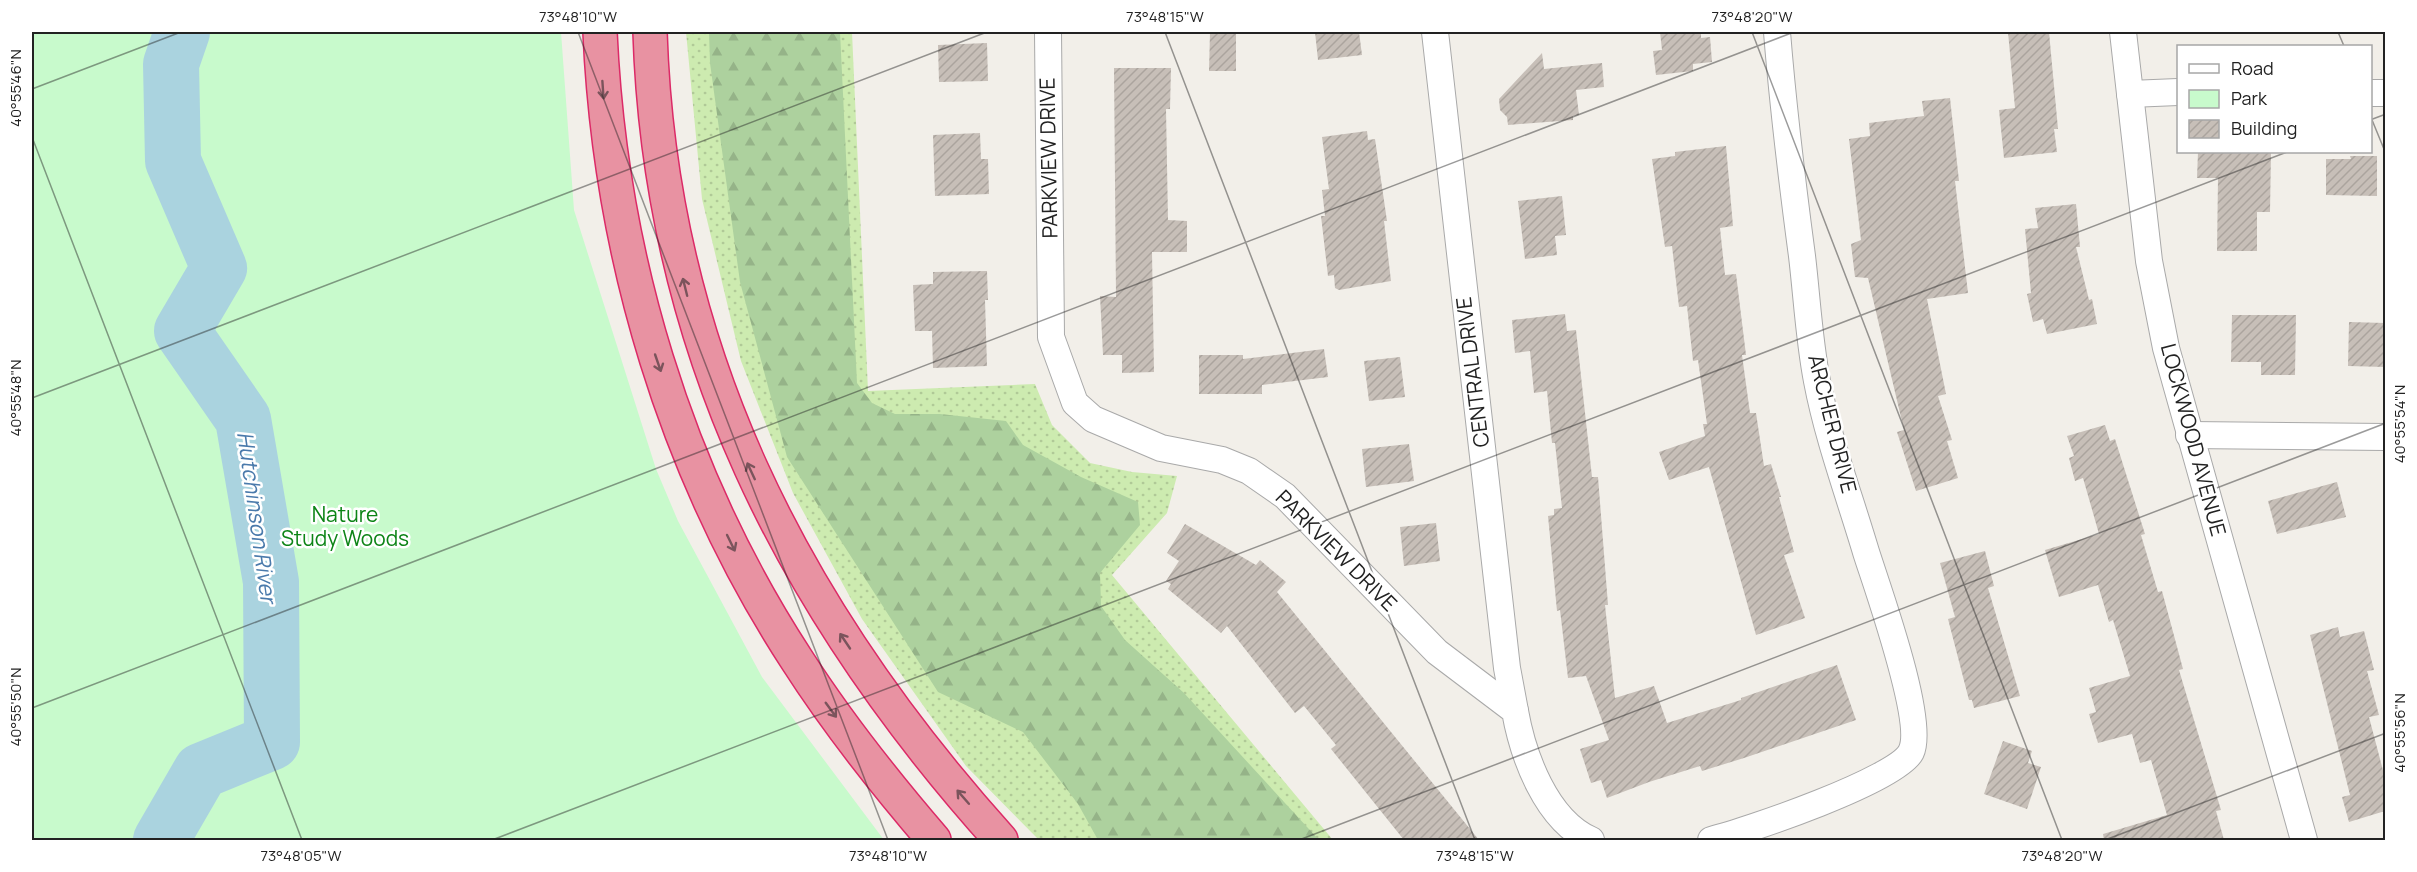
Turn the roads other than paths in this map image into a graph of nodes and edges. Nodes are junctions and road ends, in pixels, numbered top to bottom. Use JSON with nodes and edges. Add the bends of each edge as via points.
{"nodes":[{"id":1,"x":600,"y":32,"type":"edge"},
{"id":2,"x":650,"y":32,"type":"edge"},
{"id":3,"x":1048,"y":32,"type":"edge"},
{"id":4,"x":1435,"y":32,"type":"edge"},
{"id":5,"x":1778,"y":32,"type":"edge"},
{"id":6,"x":2124,"y":32,"type":"edge"},
{"id":7,"x":2177,"y":92,"type":"edge"},
{"id":8,"x":2130,"y":94,"type":"junction"},
{"id":9,"x":2189,"y":435,"type":"junction"},
{"id":10,"x":2385,"y":437,"type":"edge"},
{"id":11,"x":1515,"y":711,"type":"junction"},
{"id":12,"x":934,"y":840,"type":"edge"},
{"id":13,"x":1001,"y":840,"type":"edge"},
{"id":14,"x":1591,"y":840,"type":"edge"},
{"id":15,"x":1711,"y":840,"type":"edge"},
{"id":16,"x":2304,"y":840,"type":"edge"}],
"edges":[{"from":1,"to":12,"type":"highway","one_way":true,"via":[[608,140],[626,249],[655,355],[693,462],[742,565],[795,658],[861,750]]},
{"from":13,"to":2,"type":"highway","one_way":true,"via":[[916,741],[843,638],[789,547],[748,464],[718,391],[679,263],[660,152]]},
{"from":3,"to":11,"type":"street","name":"PARKVIEW DRIVE","via":[[1051,337],[1075,403],[1093,419],[1161,448],[1222,460],[1249,471],[1285,496],[1437,652]]},
{"from":4,"to":11,"type":"street","name":"CENTRAL DRIVE"},
{"from":5,"to":15,"type":"street","name":"ARCHER DRIVE","via":[[1817,381],[1832,444],[1899,654],[1914,727],[1913,749],[1906,761],[1865,783],[1749,830]]},
{"from":6,"to":8,"type":"street","name":"LOCKWOOD AVENUE"},
{"from":7,"to":8,"type":"street"},
{"from":8,"to":9,"type":"street","name":"LOCKWOOD AVENUE","via":[[2149,261]]},
{"from":9,"to":10,"type":"street"},
{"from":9,"to":16,"type":"street","name":"LOCKWOOD AVENUE"},
{"from":11,"to":14,"type":"street","via":[[1534,776],[1563,820]]}]}
